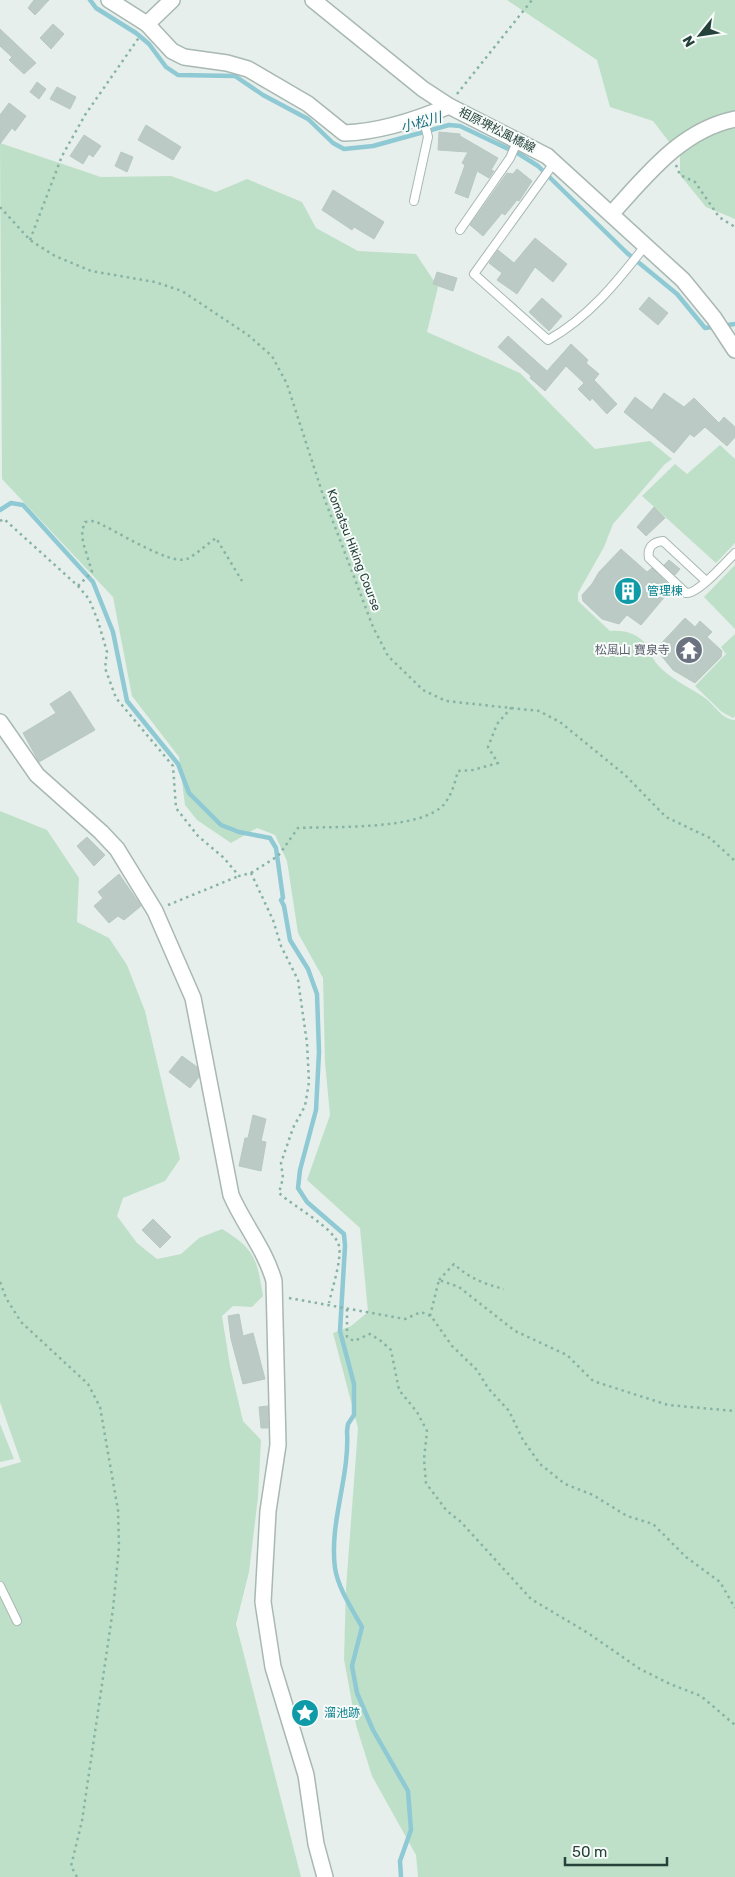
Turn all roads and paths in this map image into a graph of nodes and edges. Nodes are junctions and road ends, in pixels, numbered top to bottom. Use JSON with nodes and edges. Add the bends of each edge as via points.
{"nodes":[{"id":1,"x":108,"y":0,"type":"edge"},
{"id":2,"x":172,"y":0,"type":"edge"},
{"id":3,"x":313,"y":0,"type":"edge"},
{"id":4,"x":532,"y":0,"type":"edge"},
{"id":5,"x":147,"y":24,"type":"junction"},
{"id":6,"x":132,"y":48,"type":"dead end"},
{"id":7,"x":449,"y":106,"type":"junction"},
{"id":8,"x":735,"y":119,"type":"edge"},
{"id":9,"x":424,"y":121,"type":"junction"},
{"id":10,"x":516,"y":144,"type":"junction"},
{"id":11,"x":670,"y":153,"type":"junction"},
{"id":12,"x":551,"y":167,"type":"junction"},
{"id":13,"x":414,"y":201,"type":"dead end"},
{"id":14,"x":0,"y":207,"type":"edge"},
{"id":15,"x":612,"y":213,"type":"junction"},
{"id":16,"x":735,"y":228,"type":"edge"},
{"id":17,"x":460,"y":230,"type":"dead end"},
{"id":18,"x":30,"y":240,"type":"junction"},
{"id":19,"x":642,"y":250,"type":"junction"},
{"id":20,"x":731,"y":343,"type":"edge"},
{"id":21,"x":0,"y":521,"type":"edge"},
{"id":22,"x":735,"y":553,"type":"edge"},
{"id":23,"x":242,"y":581,"type":"dead end"},
{"id":24,"x":706,"y":581,"type":"junction"},
{"id":25,"x":78,"y":586,"type":"junction"},
{"id":26,"x":513,"y":707,"type":"junction"},
{"id":27,"x":0,"y":722,"type":"edge"},
{"id":28,"x":735,"y":861,"type":"edge"},
{"id":29,"x":251,"y":873,"type":"junction"},
{"id":30,"x":239,"y":876,"type":"junction"},
{"id":31,"x":155,"y":911,"type":"junction"},
{"id":32,"x":439,"y":1280,"type":"junction"},
{"id":33,"x":0,"y":1282,"type":"edge"},
{"id":34,"x":504,"y":1289,"type":"dead end"},
{"id":35,"x":276,"y":1296,"type":"junction"},
{"id":36,"x":330,"y":1303,"type":"junction"},
{"id":37,"x":348,"y":1309,"type":"junction"},
{"id":38,"x":431,"y":1316,"type":"junction"},
{"id":39,"x":735,"y":1412,"type":"edge"},
{"id":40,"x":0,"y":1586,"type":"edge"},
{"id":41,"x":735,"y":1608,"type":"edge"},
{"id":42,"x":17,"y":1621,"type":"dead end"},
{"id":43,"x":735,"y":1725,"type":"edge"},
{"id":44,"x":77,"y":1877,"type":"edge"},
{"id":45,"x":325,"y":1877,"type":"edge"}],
"edges":[{"from":1,"to":5,"type":"street","name":"相原堺松風橋線"},
{"from":2,"to":5,"type":"street"},
{"from":3,"to":7,"type":"street","via":[[423,89]]},
{"from":4,"to":7,"type":"path"},
{"from":5,"to":9,"type":"street","name":"相原堺松風橋線","via":[[172,51],[184,57],[227,63],[248,70],[308,104],[344,133]]},
{"from":6,"to":18,"type":"path","via":[[84,114],[62,156]]},
{"from":7,"to":9,"type":"street","name":"相原堺松風橋線"},
{"from":7,"to":10,"type":"street","name":"相原堺松風橋線"},
{"from":8,"to":11,"type":"street","via":[[697,132]]},
{"from":9,"to":13,"type":"lane","via":[[428,137]]},
{"from":10,"to":12,"type":"street","name":"相原堺松風橋線"},
{"from":10,"to":17,"type":"lane","via":[[510,158]]},
{"from":11,"to":15,"type":"street"},
{"from":11,"to":16,"type":"path","via":[[680,175],[695,182],[719,217]]},
{"from":12,"to":15,"type":"street","name":"相原堺松風橋線"},
{"from":12,"to":19,"type":"lane","via":[[474,274],[548,340],[570,328],[596,304]]},
{"from":14,"to":18,"type":"path","name":"Komatsu Hiking Course"},
{"from":15,"to":19,"type":"street","name":"相原堺松風橋線"},
{"from":18,"to":26,"type":"path","name":"Komatsu Hiking Course","via":[[55,256],[90,270],[155,282],[182,291],[272,356],[287,384],[354,579],[388,656],[423,690],[446,701]]},
{"from":19,"to":20,"type":"street","name":"相原堺松風橋線","via":[[683,280]]},
{"from":21,"to":25,"type":"path","via":[[4,519]]},
{"from":22,"to":24,"type":"lane"},
{"from":23,"to":25,"type":"path","via":[[216,538],[186,559],[177,559],[138,545],[94,521],[86,522],[82,531],[92,572]]},
{"from":24,"to":24,"type":"lane","via":[[663,541],[653,544],[649,550],[649,558],[686,593],[694,593]]},
{"from":25,"to":30,"type":"path","via":[[89,599],[98,621],[107,652],[105,668],[116,698],[173,766],[176,808],[198,836]]},
{"from":26,"to":28,"type":"path","name":"Komatsu Hiking Course","via":[[539,711],[560,722],[625,775],[666,817],[710,838]]},
{"from":26,"to":29,"type":"path","via":[[497,724],[488,747],[498,763],[458,771],[445,804],[435,812],[387,824],[298,828],[278,856]]},
{"from":27,"to":31,"type":"street","via":[[37,774],[117,848]]},
{"from":29,"to":30,"type":"path"},
{"from":29,"to":36,"type":"path","via":[[298,980],[307,1043],[309,1082],[305,1106],[293,1128],[281,1163],[283,1178],[279,1193],[335,1236],[340,1248]]},
{"from":30,"to":31,"type":"path"},
{"from":31,"to":35,"type":"street","via":[[194,998],[231,1195],[269,1263]]},
{"from":32,"to":34,"type":"path","via":[[454,1264],[467,1276]]},
{"from":32,"to":38,"type":"path"},
{"from":32,"to":39,"type":"path","via":[[459,1287],[515,1331],[567,1355],[593,1381],[668,1405]]},
{"from":33,"to":44,"type":"path","via":[[21,1322],[88,1384],[100,1407],[118,1510],[119,1547],[113,1609],[82,1821],[71,1866]]},
{"from":35,"to":36,"type":"path"},
{"from":35,"to":45,"type":"street","via":[[278,1445],[268,1520],[263,1602],[272,1667],[306,1775],[316,1844]]},
{"from":36,"to":37,"type":"path"},
{"from":37,"to":38,"type":"path","via":[[405,1318],[421,1312]]},
{"from":37,"to":43,"type":"path","via":[[347,1337],[354,1341],[370,1334],[391,1350],[399,1390],[427,1431],[426,1483],[446,1510],[531,1598],[640,1670],[701,1696]]},
{"from":38,"to":41,"type":"path","via":[[452,1346],[477,1370],[509,1411],[523,1440],[540,1464],[565,1484],[627,1516],[653,1524],[686,1557],[720,1582]]},
{"from":40,"to":42,"type":"lane"}]}
